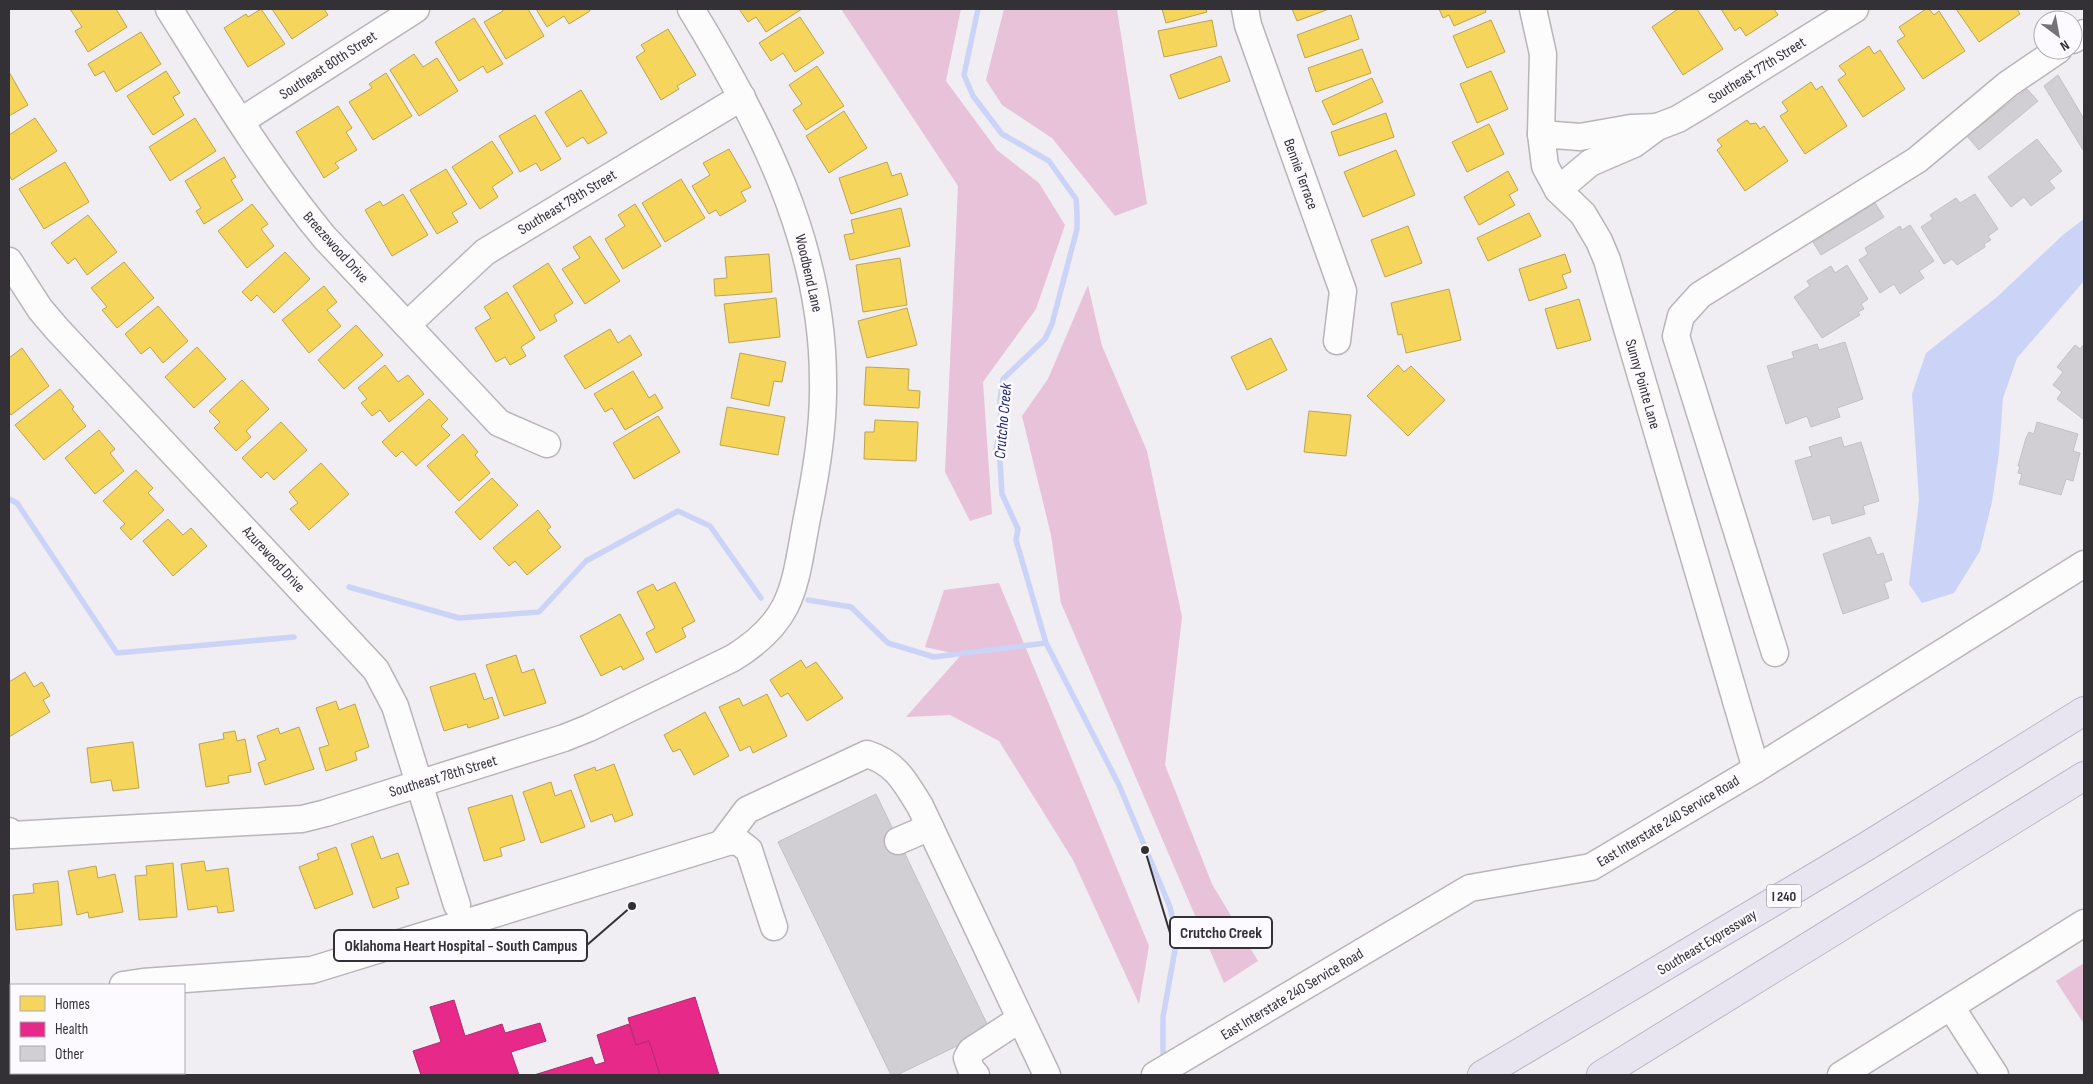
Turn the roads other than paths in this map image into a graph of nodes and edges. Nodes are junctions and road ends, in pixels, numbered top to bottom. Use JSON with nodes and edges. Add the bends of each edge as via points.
{"nodes":[{"id":1,"x":169,"y":9,"type":"edge"},
{"id":2,"x":416,"y":9,"type":"edge"},
{"id":3,"x":690,"y":9,"type":"edge"},
{"id":4,"x":1245,"y":9,"type":"edge"},
{"id":5,"x":1533,"y":9,"type":"edge"},
{"id":6,"x":1856,"y":9,"type":"edge"},
{"id":7,"x":2043,"y":60,"type":"edge"},
{"id":8,"x":742,"y":97,"type":"junction"},
{"id":9,"x":241,"y":121,"type":"junction"},
{"id":10,"x":1656,"y":127,"type":"junction"},
{"id":11,"x":1541,"y":134,"type":"junction"},
{"id":12,"x":1591,"y":135,"type":"junction"},
{"id":13,"x":1598,"y":160,"type":"junction"},
{"id":14,"x":1558,"y":190,"type":"junction"},
{"id":15,"x":9,"y":261,"type":"edge"},
{"id":16,"x":407,"y":325,"type":"junction"},
{"id":17,"x":1336,"y":341,"type":"dead end"},
{"id":18,"x":547,"y":444,"type":"dead end"},
{"id":19,"x":798,"y":560,"type":"joint"},
{"id":20,"x":2084,"y":564,"type":"edge"},
{"id":21,"x":1775,"y":653,"type":"dead end"},
{"id":22,"x":2084,"y":711,"type":"edge"},
{"id":23,"x":1756,"y":769,"type":"junction"},
{"id":24,"x":2084,"y":776,"type":"edge"},
{"id":25,"x":420,"y":784,"type":"junction"},
{"id":26,"x":10,"y":833,"type":"edge"},
{"id":27,"x":933,"y":834,"type":"junction"},
{"id":28,"x":723,"y":842,"type":"junction"},
{"id":29,"x":901,"y":848,"type":"dead end"},
{"id":30,"x":457,"y":905,"type":"dead end"},
{"id":31,"x":2084,"y":923,"type":"edge"},
{"id":32,"x":774,"y":927,"type":"dead end"},
{"id":33,"x":129,"y":984,"type":"edge"},
{"id":34,"x":1951,"y":1007,"type":"junction"},
{"id":35,"x":1020,"y":1018,"type":"junction"},
{"id":36,"x":976,"y":1075,"type":"edge"},
{"id":37,"x":1047,"y":1075,"type":"edge"},
{"id":38,"x":1155,"y":1075,"type":"edge"},
{"id":39,"x":1482,"y":1075,"type":"edge"},
{"id":40,"x":1601,"y":1075,"type":"edge"},
{"id":41,"x":1841,"y":1075,"type":"edge"},
{"id":42,"x":1995,"y":1075,"type":"edge"}],
"edges":[{"from":1,"to":9,"type":"street","name":"Breezewood Drive"},
{"from":2,"to":9,"type":"street","name":"Southeast 80th Street"},
{"from":3,"to":8,"type":"street","name":"Woodbend Lane"},
{"from":4,"to":17,"type":"street","name":"Bennie Terrace","via":[[1343,291]]},
{"from":5,"to":11,"type":"street","name":"Sunny Pointe Lane","via":[[1543,54]]},
{"from":6,"to":10,"type":"street","name":"Southeast 77th Street","via":[[1678,119]]},
{"from":7,"to":21,"type":"street","via":[[2008,84],[1917,160],[1700,295],[1681,316],[1676,336]]},
{"from":8,"to":16,"type":"street","name":"Southeast 79th Street","via":[[485,252]]},
{"from":8,"to":19,"type":"street","name":"Woodbend Lane","via":[[789,198],[804,244],[819,310],[824,380],[822,419]]},
{"from":9,"to":16,"type":"street","name":"Breezewood Drive","via":[[303,211]]},
{"from":10,"to":12,"type":"street","name":"Southeast 77th Street"},
{"from":10,"to":13,"type":"street","name":"Southeast 77th Street","via":[[1634,144]]},
{"from":11,"to":12,"type":"street","name":"Southeast 77th Street"},
{"from":11,"to":14,"type":"street","name":"Sunny Pointe Lane","via":[[1544,166]]},
{"from":12,"to":13,"type":"street"},
{"from":13,"to":14,"type":"street","name":"Southeast 77th Street"},
{"from":14,"to":23,"type":"street","name":"Sunny Pointe Lane","via":[[1582,214],[1607,260]]},
{"from":15,"to":25,"type":"street","name":"Azurewood Drive","via":[[40,309],[57,328],[366,656],[387,687]]},
{"from":16,"to":18,"type":"street","name":"Breezewood Drive","via":[[499,423]]},
{"from":19,"to":25,"type":"street","name":"Southeast 78th Street","via":[[793,588],[775,625],[733,658],[581,732]]},
{"from":20,"to":23,"type":"street","name":"East Interstate 240 Service Road"},
{"from":22,"to":39,"type":"highway","name":"Southeast Expressway","number":"I 240","via":[[1867,846]]},
{"from":23,"to":38,"type":"street","name":"East Interstate 240 Service Road","via":[[1591,867],[1470,888]]},
{"from":24,"to":40,"type":"highway"},
{"from":25,"to":26,"type":"street","name":"Southeast 78th Street","via":[[302,819]]},
{"from":25,"to":30,"type":"street","name":"Azurewood Drive"},
{"from":27,"to":28,"type":"street","via":[[904,780],[885,760],[867,754],[747,810]]},
{"from":27,"to":29,"type":"street"},
{"from":27,"to":35,"type":"street"},
{"from":28,"to":32,"type":"street","via":[[740,843],[749,850]]},
{"from":28,"to":33,"type":"street","via":[[312,970]]},
{"from":31,"to":34,"type":"street"},
{"from":34,"to":41,"type":"street"},
{"from":34,"to":42,"type":"street"},
{"from":35,"to":36,"type":"street","via":[[971,1050],[967,1058]]},
{"from":35,"to":37,"type":"street"}]}
